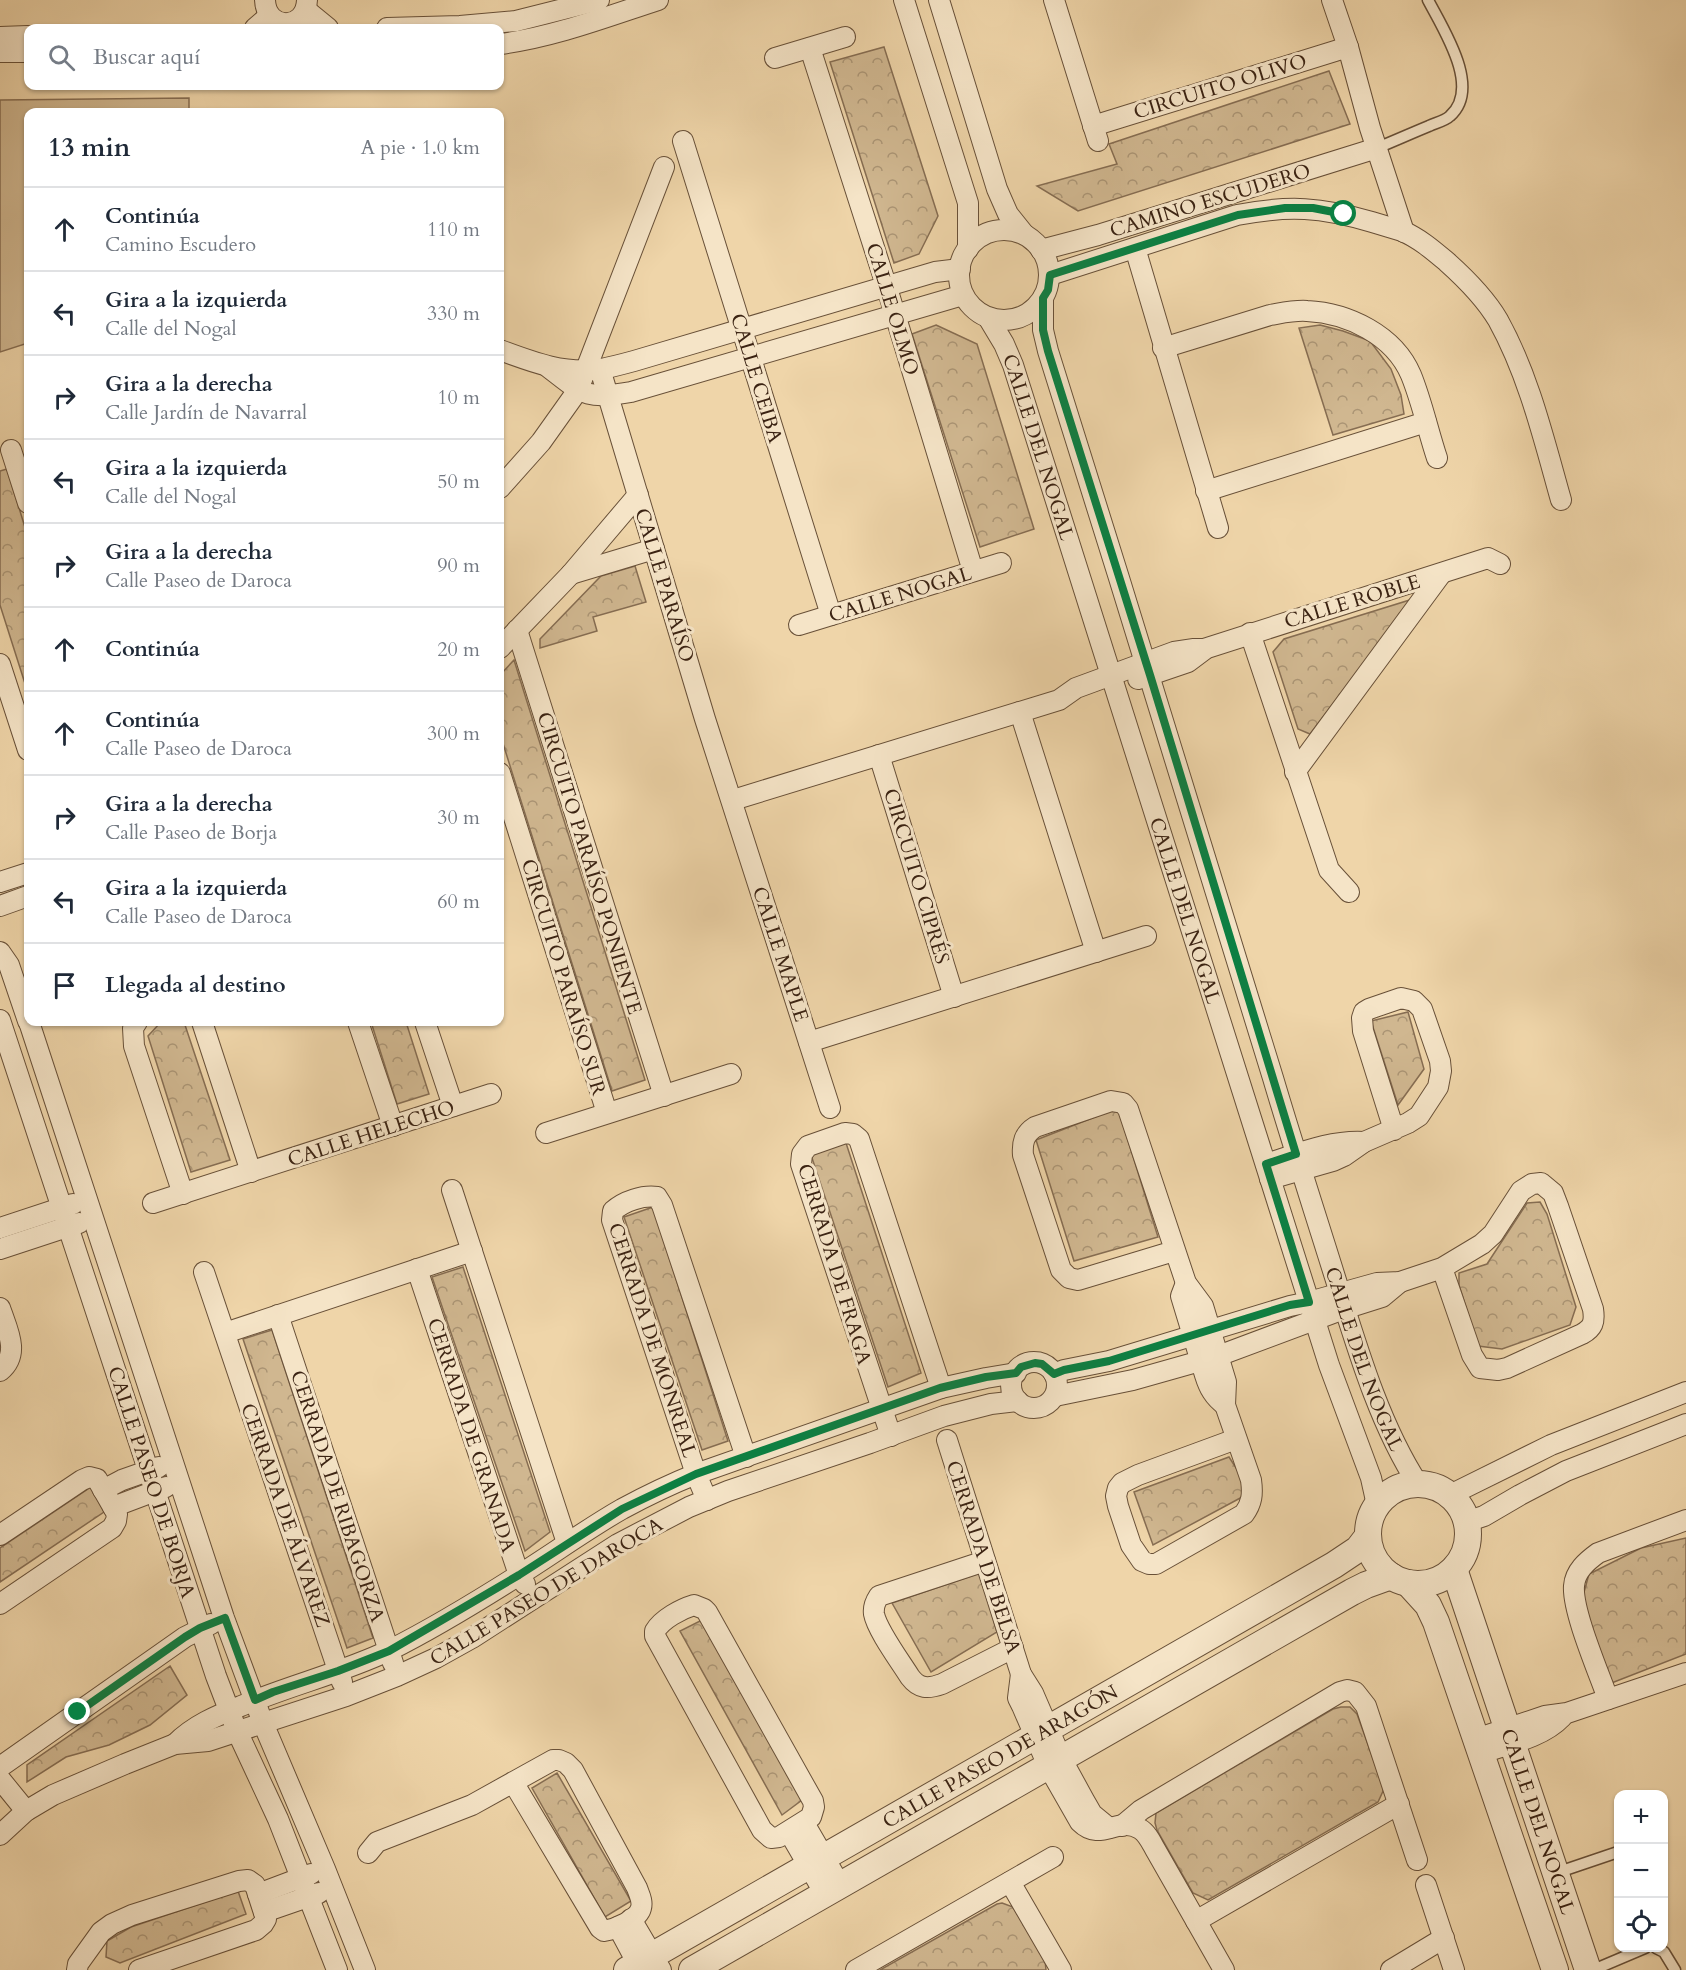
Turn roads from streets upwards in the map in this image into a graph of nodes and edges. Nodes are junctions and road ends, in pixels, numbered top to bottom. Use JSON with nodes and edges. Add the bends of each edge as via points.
{"nodes":[{"id":1,"x":599,"y":0,"type":"edge"},
{"id":2,"x":904,"y":0,"type":"edge"},
{"id":3,"x":939,"y":0,"type":"edge"},
{"id":4,"x":1054,"y":0,"type":"edge"},
{"id":5,"x":1332,"y":0,"type":"edge"},
{"id":6,"x":648,"y":2,"type":"edge"},
{"id":7,"x":307,"y":5,"type":"edge"},
{"id":8,"x":263,"y":15,"type":"edge"},
{"id":9,"x":324,"y":24,"type":"edge"},
{"id":10,"x":488,"y":24,"type":"edge"},
{"id":11,"x":24,"y":36,"type":"edge"},
{"id":12,"x":0,"y":37,"type":"edge"},
{"id":13,"x":845,"y":37,"type":"dead end"},
{"id":14,"x":504,"y":43,"type":"edge"},
{"id":15,"x":1347,"y":47,"type":"junction"},
{"id":16,"x":810,"y":48,"type":"junction"},
{"id":17,"x":0,"y":52,"type":"edge"},
{"id":18,"x":24,"y":52,"type":"edge"},
{"id":19,"x":775,"y":58,"type":"dead end"},
{"id":20,"x":683,"y":141,"type":"dead end"},
{"id":21,"x":1377,"y":148,"type":"junction"},
{"id":22,"x":664,"y":167,"type":"dead end"},
{"id":23,"x":1404,"y":232,"type":"junction"},
{"id":24,"x":1024,"y":234,"type":"junction"},
{"id":25,"x":1135,"y":248,"type":"junction"},
{"id":26,"x":968,"y":249,"type":"junction"},
{"id":27,"x":1041,"y":250,"type":"junction"},
{"id":28,"x":960,"y":269,"type":"junction"},
{"id":29,"x":1050,"y":275,"type":"junction"},
{"id":30,"x":886,"y":288,"type":"junction"},
{"id":31,"x":963,"y":295,"type":"junction"},
{"id":32,"x":1043,"y":298,"type":"junction"},
{"id":33,"x":895,"y":316,"type":"junction"},
{"id":34,"x":989,"y":319,"type":"junction"},
{"id":35,"x":742,"y":329,"type":"junction"},
{"id":36,"x":1163,"y":348,"type":"junction"},
{"id":37,"x":504,"y":351,"type":"edge"},
{"id":38,"x":751,"y":358,"type":"junction"},
{"id":39,"x":548,"y":367,"type":"junction"},
{"id":40,"x":593,"y":370,"type":"junction"},
{"id":41,"x":578,"y":390,"type":"junction"},
{"id":42,"x":609,"y":396,"type":"junction"},
{"id":43,"x":1426,"y":422,"type":"junction"},
{"id":44,"x":13,"y":450,"type":"edge"},
{"id":45,"x":1437,"y":458,"type":"dead end"},
{"id":46,"x":504,"y":483,"type":"edge"},
{"id":47,"x":24,"y":489,"type":"edge"},
{"id":48,"x":1206,"y":491,"type":"junction"},
{"id":49,"x":638,"y":495,"type":"junction"},
{"id":50,"x":1561,"y":500,"type":"dead end"},
{"id":51,"x":1218,"y":528,"type":"dead end"},
{"id":52,"x":654,"y":549,"type":"junction"},
{"id":53,"x":1000,"y":563,"type":"dead end"},
{"id":54,"x":1500,"y":564,"type":"dead end"},
{"id":55,"x":973,"y":571,"type":"junction"},
{"id":56,"x":571,"y":574,"type":"junction"},
{"id":57,"x":1441,"y":574,"type":"junction"},
{"id":58,"x":831,"y":615,"type":"junction"},
{"id":59,"x":799,"y":625,"type":"dead end"},
{"id":60,"x":517,"y":630,"type":"junction"},
{"id":61,"x":1250,"y":633,"type":"junction"},
{"id":62,"x":504,"y":644,"type":"edge"},
{"id":63,"x":0,"y":664,"type":"edge"},
{"id":64,"x":1148,"y":669,"type":"junction"},
{"id":65,"x":1113,"y":682,"type":"junction"},
{"id":66,"x":1020,"y":712,"type":"junction"},
{"id":67,"x":24,"y":738,"type":"edge"},
{"id":68,"x":879,"y":755,"type":"junction"},
{"id":69,"x":1295,"y":772,"type":"junction"},
{"id":70,"x":504,"y":786,"type":"edge"},
{"id":71,"x":733,"y":800,"type":"junction"},
{"id":72,"x":24,"y":874,"type":"edge"},
{"id":73,"x":0,"y":882,"type":"edge"},
{"id":74,"x":1349,"y":892,"type":"dead end"},
{"id":75,"x":24,"y":897,"type":"edge"},
{"id":76,"x":0,"y":906,"type":"edge"},
{"id":77,"x":1146,"y":936,"type":"dead end"},
{"id":78,"x":1096,"y":952,"type":"junction"},
{"id":79,"x":3,"y":963,"type":"edge"},
{"id":80,"x":954,"y":997,"type":"junction"},
{"id":81,"x":24,"y":1010,"type":"edge"},
{"id":82,"x":0,"y":1020,"type":"edge"},
{"id":83,"x":31,"y":1026,"type":"edge"},
{"id":84,"x":134,"y":1026,"type":"edge"},
{"id":85,"x":203,"y":1026,"type":"edge"},
{"id":86,"x":359,"y":1026,"type":"edge"},
{"id":87,"x":426,"y":1026,"type":"edge"},
{"id":88,"x":809,"y":1042,"type":"junction"},
{"id":89,"x":731,"y":1074,"type":"dead end"},
{"id":90,"x":491,"y":1094,"type":"dead end"},
{"id":91,"x":664,"y":1096,"type":"junction"},
{"id":92,"x":453,"y":1106,"type":"junction"},
{"id":93,"x":830,"y":1108,"type":"dead end"},
{"id":94,"x":607,"y":1113,"type":"junction"},
{"id":95,"x":393,"y":1125,"type":"junction"},
{"id":96,"x":1394,"y":1130,"type":"junction"},
{"id":97,"x":546,"y":1133,"type":"dead end"},
{"id":98,"x":1298,"y":1162,"type":"junction"},
{"id":99,"x":1268,"y":1171,"type":"junction"},
{"id":100,"x":251,"y":1172,"type":"junction"},
{"id":101,"x":452,"y":1190,"type":"dead end"},
{"id":102,"x":183,"y":1194,"type":"junction"},
{"id":103,"x":87,"y":1199,"type":"junction"},
{"id":104,"x":153,"y":1203,"type":"dead end"},
{"id":105,"x":62,"y":1208,"type":"junction"},
{"id":106,"x":93,"y":1218,"type":"junction"},
{"id":107,"x":68,"y":1227,"type":"junction"},
{"id":108,"x":0,"y":1228,"type":"edge"},
{"id":109,"x":0,"y":1249,"type":"edge"},
{"id":110,"x":472,"y":1251,"type":"junction"},
{"id":111,"x":1174,"y":1251,"type":"junction"},
{"id":112,"x":1442,"y":1268,"type":"junction"},
{"id":113,"x":417,"y":1269,"type":"junction"},
{"id":114,"x":204,"y":1272,"type":"dead end"},
{"id":115,"x":1342,"y":1301,"type":"junction"},
{"id":116,"x":0,"y":1308,"type":"edge"},
{"id":117,"x":1312,"y":1311,"type":"junction"},
{"id":118,"x":278,"y":1315,"type":"junction"},
{"id":119,"x":225,"y":1333,"type":"junction"},
{"id":120,"x":1202,"y":1333,"type":"junction"},
{"id":121,"x":1209,"y":1359,"type":"junction"},
{"id":122,"x":5,"y":1364,"type":"edge"},
{"id":123,"x":1016,"y":1373,"type":"junction"},
{"id":124,"x":1054,"y":1374,"type":"junction"},
{"id":125,"x":940,"y":1388,"type":"junction"},
{"id":126,"x":1686,"y":1392,"type":"edge"},
{"id":127,"x":1055,"y":1396,"type":"junction"},
{"id":128,"x":1018,"y":1401,"type":"junction"},
{"id":129,"x":881,"y":1409,"type":"junction"},
{"id":130,"x":1686,"y":1424,"type":"edge"},
{"id":131,"x":891,"y":1436,"type":"junction"},
{"id":132,"x":1236,"y":1439,"type":"junction"},
{"id":133,"x":947,"y":1440,"type":"dead end"},
{"id":134,"x":746,"y":1456,"type":"junction"},
{"id":135,"x":173,"y":1462,"type":"junction"},
{"id":136,"x":148,"y":1472,"type":"junction"},
{"id":137,"x":696,"y":1474,"type":"junction"},
{"id":138,"x":180,"y":1483,"type":"junction"},
{"id":139,"x":1418,"y":1484,"type":"junction"},
{"id":140,"x":155,"y":1491,"type":"junction"},
{"id":141,"x":1450,"y":1495,"type":"junction"},
{"id":142,"x":108,"y":1498,"type":"junction"},
{"id":143,"x":707,"y":1500,"type":"junction"},
{"id":144,"x":1377,"y":1505,"type":"junction"},
{"id":145,"x":622,"y":1509,"type":"junction"},
{"id":146,"x":1686,"y":1520,"type":"edge"},
{"id":147,"x":1466,"y":1522,"type":"junction"},
{"id":148,"x":635,"y":1534,"type":"junction"},
{"id":149,"x":0,"y":1535,"type":"edge"},
{"id":150,"x":1368,"y":1536,"type":"junction"},
{"id":151,"x":567,"y":1543,"type":"junction"},
{"id":152,"x":985,"y":1561,"type":"junction"},
{"id":153,"x":1454,"y":1569,"type":"junction"},
{"id":154,"x":519,"y":1575,"type":"junction"},
{"id":155,"x":1399,"y":1580,"type":"junction"},
{"id":156,"x":534,"y":1598,"type":"junction"},
{"id":157,"x":0,"y":1604,"type":"edge"},
{"id":158,"x":225,"y":1618,"type":"junction"},
{"id":159,"x":200,"y":1628,"type":"junction"},
{"id":160,"x":1013,"y":1648,"type":"junction"},
{"id":161,"x":389,"y":1651,"type":"junction"},
{"id":162,"x":338,"y":1671,"type":"junction"},
{"id":163,"x":1686,"y":1673,"type":"edge"},
{"id":164,"x":397,"y":1677,"type":"junction"},
{"id":165,"x":346,"y":1696,"type":"junction"},
{"id":166,"x":1608,"y":1699,"type":"junction"},
{"id":167,"x":255,"y":1700,"type":"junction"},
{"id":168,"x":229,"y":1710,"type":"junction"},
{"id":169,"x":263,"y":1723,"type":"junction"},
{"id":170,"x":237,"y":1731,"type":"junction"},
{"id":171,"x":1041,"y":1733,"type":"junction"},
{"id":172,"x":1510,"y":1735,"type":"junction"},
{"id":173,"x":175,"y":1744,"type":"junction"},
{"id":174,"x":1479,"y":1746,"type":"junction"},
{"id":175,"x":1054,"y":1762,"type":"junction"},
{"id":176,"x":0,"y":1767,"type":"edge"},
{"id":177,"x":0,"y":1779,"type":"edge"},
{"id":178,"x":513,"y":1782,"type":"junction"},
{"id":179,"x":1399,"y":1804,"type":"junction"},
{"id":180,"x":26,"y":1812,"type":"junction"},
{"id":181,"x":797,"y":1827,"type":"junction"},
{"id":182,"x":1116,"y":1827,"type":"junction"},
{"id":183,"x":0,"y":1835,"type":"edge"},
{"id":184,"x":368,"y":1853,"type":"dead end"},
{"id":185,"x":1053,"y":1857,"type":"dead end"},
{"id":186,"x":1417,"y":1860,"type":"dead end"},
{"id":187,"x":817,"y":1861,"type":"junction"},
{"id":188,"x":325,"y":1869,"type":"junction"},
{"id":189,"x":300,"y":1878,"type":"junction"},
{"id":190,"x":1010,"y":1882,"type":"junction"},
{"id":191,"x":1426,"y":1885,"type":"dead end"},
{"id":192,"x":333,"y":1889,"type":"junction"},
{"id":193,"x":833,"y":1889,"type":"junction"},
{"id":194,"x":308,"y":1897,"type":"junction"},
{"id":195,"x":261,"y":1903,"type":"junction"},
{"id":196,"x":1196,"y":1921,"type":"junction"},
{"id":197,"x":624,"y":1923,"type":"junction"},
{"id":198,"x":1444,"y":1938,"type":"junction"},
{"id":199,"x":1578,"y":1939,"type":"junction"},
{"id":200,"x":1551,"y":1960,"type":"edge"},
{"id":201,"x":644,"y":1966,"type":"edge"},
{"id":202,"x":82,"y":1968,"type":"edge"},
{"id":203,"x":139,"y":1970,"type":"edge"},
{"id":204,"x":337,"y":1970,"type":"edge"},
{"id":205,"x":364,"y":1970,"type":"edge"},
{"id":206,"x":692,"y":1970,"type":"edge"},
{"id":207,"x":856,"y":1970,"type":"edge"},
{"id":208,"x":1061,"y":1970,"type":"edge"},
{"id":209,"x":1224,"y":1970,"type":"edge"},
{"id":210,"x":1391,"y":1970,"type":"edge"},
{"id":211,"x":1454,"y":1970,"type":"edge"},
{"id":212,"x":1588,"y":1970,"type":"edge"}],
"edges":[{"from":1,"to":10,"type":"street"},
{"from":2,"to":26,"type":"street","via":[[968,203]]},
{"from":3,"to":24,"type":"street","via":[[997,189],[1008,214]]},
{"from":4,"to":15,"type":"street","name":"CIRCUITO OLIVO","via":[[1095,133]]},
{"from":5,"to":15,"type":"street"},
{"from":6,"to":14,"type":"street","via":[[559,32]]},
{"from":7,"to":8,"type":"street","via":[[296,21],[289,23]]},
{"from":7,"to":9,"type":"street"},
{"from":11,"to":12,"type":"street"},
{"from":13,"to":16,"type":"street"},
{"from":15,"to":21,"type":"street"},
{"from":16,"to":19,"type":"street"},
{"from":16,"to":30,"type":"street","name":"CALLE OLMO"},
{"from":17,"to":18,"type":"street"},
{"from":20,"to":35,"type":"street","name":"CALLE CEIBA"},
{"from":21,"to":23,"type":"street"},
{"from":21,"to":27,"type":"street","name":"CAMINO ESCUDERO"},
{"from":22,"to":40,"type":"street"},
{"from":23,"to":25,"type":"street","name":"CAMINO ESCUDERO","via":[[1344,214],[1285,208],[1238,215]]},
{"from":23,"to":50,"type":"street","name":"CAMINO ESCUDERO","via":[[1465,278],[1497,319],[1533,405]]},
{"from":24,"to":26,"type":"street","via":[[999,230]]},
{"from":24,"to":27,"type":"street"},
{"from":25,"to":29,"type":"street","name":"CAMINO ESCUDERO"},
{"from":25,"to":36,"type":"street"},
{"from":26,"to":28,"type":"street"},
{"from":27,"to":29,"type":"street"},
{"from":28,"to":30,"type":"street","via":[[935,272]]},
{"from":28,"to":31,"type":"street"},
{"from":29,"to":32,"type":"street"},
{"from":30,"to":33,"type":"street","name":"CALLE OLMO"},
{"from":30,"to":35,"type":"street"},
{"from":31,"to":33,"type":"street"},
{"from":31,"to":34,"type":"street"},
{"from":32,"to":34,"type":"street","via":[[1021,317]]},
{"from":32,"to":64,"type":"street","name":"CALLE DEL NOGAL","via":[[1043,330],[1048,351]]},
{"from":33,"to":38,"type":"street"},
{"from":33,"to":55,"type":"street","name":"CALLE OLMO"},
{"from":34,"to":65,"type":"street","name":"CALLE DEL NOGAL","via":[[1013,365]]},
{"from":35,"to":38,"type":"street","name":"CALLE CEIBA"},
{"from":35,"to":40,"type":"street"},
{"from":36,"to":43,"type":"street","via":[[1270,315],[1304,310],[1326,312],[1371,330],[1400,356],[1411,374]]},
{"from":36,"to":48,"type":"street"},
{"from":37,"to":39,"type":"street"},
{"from":38,"to":42,"type":"street"},
{"from":38,"to":58,"type":"street","name":"CALLE CEIBA"},
{"from":39,"to":40,"type":"street"},
{"from":39,"to":41,"type":"street"},
{"from":40,"to":41,"type":"street"},
{"from":40,"to":42,"type":"street","name":"CALLE PARAÍSO"},
{"from":41,"to":42,"type":"street"},
{"from":41,"to":46,"type":"street","via":[[555,425]]},
{"from":42,"to":49,"type":"street","name":"CALLE PARAÍSO"},
{"from":43,"to":45,"type":"street"},
{"from":43,"to":48,"type":"street"},
{"from":44,"to":47,"type":"street"},
{"from":48,"to":51,"type":"street"},
{"from":49,"to":52,"type":"street","name":"CALLE PARAÍSO"},
{"from":49,"to":56,"type":"street"},
{"from":52,"to":56,"type":"street"},
{"from":52,"to":71,"type":"street","name":"CALLE PARAÍSO"},
{"from":53,"to":55,"type":"street","name":"CALLE NOGAL"},
{"from":54,"to":57,"type":"street","name":"CALLE ROBLE","via":[[1488,558]]},
{"from":55,"to":58,"type":"street","name":"CALLE NOGAL"},
{"from":56,"to":60,"type":"street"},
{"from":57,"to":61,"type":"street","name":"CALLE ROBLE"},
{"from":57,"to":69,"type":"street"},
{"from":58,"to":59,"type":"street","name":"CALLE NOGAL"},
{"from":60,"to":62,"type":"street"},
{"from":60,"to":91,"type":"street","name":"CIRCUITO PARAÍSO PONIENTE"},
{"from":61,"to":64,"type":"street","name":"CALLE ROBLE","via":[[1204,649],[1188,662]]},
{"from":61,"to":69,"type":"street"},
{"from":63,"to":67,"type":"street"},
{"from":64,"to":65,"type":"street","name":"CALLE ROBLE"},
{"from":64,"to":98,"type":"street","name":"CALLE DEL NOGAL"},
{"from":65,"to":66,"type":"street","via":[[1076,688],[1059,700]]},
{"from":65,"to":99,"type":"street","name":"CALLE DEL NOGAL"},
{"from":66,"to":68,"type":"street"},
{"from":66,"to":78,"type":"street"},
{"from":68,"to":71,"type":"street"},
{"from":68,"to":80,"type":"street","name":"CIRCUITO CIPRÉS"},
{"from":69,"to":74,"type":"street","via":[[1329,870]]},
{"from":70,"to":94,"type":"street","name":"CIRCUITO PARAÍSO SUR"},
{"from":71,"to":88,"type":"street","name":"CALLE MAPLE"},
{"from":72,"to":73,"type":"street"},
{"from":75,"to":76,"type":"street"},
{"from":77,"to":78,"type":"street"},
{"from":78,"to":80,"type":"street"},
{"from":79,"to":81,"type":"street","name":"CALLE PASEO DE BORJA"},
{"from":80,"to":88,"type":"street"},
{"from":82,"to":105,"type":"street","name":"CALLE PASEO DE BORJA"},
{"from":83,"to":103,"type":"street","name":"CALLE PASEO DE BORJA"},
{"from":84,"to":102,"type":"street","via":[[134,1046]]},
{"from":85,"to":100,"type":"street"},
{"from":86,"to":95,"type":"street"},
{"from":87,"to":92,"type":"street"},
{"from":88,"to":93,"type":"street","name":"CALLE MAPLE"},
{"from":89,"to":91,"type":"street"},
{"from":90,"to":92,"type":"street","name":"CALLE HELECHO"},
{"from":91,"to":94,"type":"street"},
{"from":92,"to":95,"type":"street","name":"CALLE HELECHO"},
{"from":94,"to":97,"type":"street"},
{"from":95,"to":100,"type":"street","name":"CALLE HELECHO"},
{"from":96,"to":96,"type":"street","via":[[1419,1116],[1438,1087],[1441,1071],[1422,1009],[1414,1001],[1401,998],[1369,1009],[1362,1018]]},
{"from":96,"to":98,"type":"street","via":[[1364,1142],[1344,1156]]},
{"from":98,"to":99,"type":"street"},
{"from":98,"to":115,"type":"street","name":"CALLE DEL NOGAL"},
{"from":99,"to":117,"type":"street","name":"CALLE DEL NOGAL"},
{"from":100,"to":102,"type":"street","name":"CALLE HELECHO"},
{"from":101,"to":110,"type":"street"},
{"from":102,"to":104,"type":"street","name":"CALLE HELECHO"},
{"from":103,"to":105,"type":"street"},
{"from":103,"to":106,"type":"street","name":"CALLE PASEO DE BORJA"},
{"from":105,"to":107,"type":"street","name":"CALLE PASEO DE BORJA"},
{"from":105,"to":108,"type":"street"},
{"from":106,"to":107,"type":"street"},
{"from":106,"to":135,"type":"street","name":"CALLE PASEO DE BORJA"},
{"from":107,"to":109,"type":"street"},
{"from":107,"to":136,"type":"street","name":"CALLE PASEO DE BORJA"},
{"from":110,"to":113,"type":"street"},
{"from":110,"to":151,"type":"street"},
{"from":111,"to":111,"type":"street","via":[[1132,1116],[1123,1103],[1111,1101],[1028,1132],[1023,1155],[1061,1270],[1068,1278],[1078,1280]]},
{"from":111,"to":120,"type":"street","via":[[1186,1283],[1203,1306]]},
{"from":112,"to":112,"type":"street","via":[[1480,1368],[1508,1368],[1590,1329],[1593,1324],[1593,1309],[1556,1200],[1541,1183],[1521,1191],[1482,1244]]},
{"from":112,"to":115,"type":"street","via":[[1400,1282],[1382,1297]]},
{"from":113,"to":118,"type":"street"},
{"from":113,"to":154,"type":"street","name":"CERRADA DE GRANADA"},
{"from":114,"to":119,"type":"street","name":"CERRADA DE ÁLVAREZ"},
{"from":115,"to":117,"type":"street"},
{"from":115,"to":139,"type":"street","name":"CALLE DEL NOGAL","via":[[1389,1431]]},
{"from":116,"to":122,"type":"street","via":[[11,1343]]},
{"from":117,"to":120,"type":"street","via":[[1290,1305]]},
{"from":117,"to":121,"type":"street"},
{"from":117,"to":144,"type":"street","name":"CALLE DEL NOGAL"},
{"from":118,"to":119,"type":"street"},
{"from":118,"to":161,"type":"street","name":"CERRADA DE RIBAGORZA"},
{"from":119,"to":162,"type":"street","name":"CERRADA DE ÁLVAREZ"},
{"from":120,"to":121,"type":"street"},
{"from":120,"to":124,"type":"street"},
{"from":121,"to":127,"type":"street"},
{"from":121,"to":132,"type":"street","via":[[1209,1387],[1225,1405]]},
{"from":123,"to":124,"type":"street","via":[[1035,1363]]},
{"from":123,"to":125,"type":"street","name":"CALLE PASEO DE DAROCA"},
{"from":123,"to":128,"type":"street","via":[[1012,1387]]},
{"from":124,"to":127,"type":"street"},
{"from":125,"to":129,"type":"street","name":"CALLE PASEO DE DAROCA"},
{"from":125,"to":129,"type":"street","name":"CERRADA DE FRAGA","via":[[859,1138],[845,1133],[808,1146],[801,1164]]},
{"from":126,"to":141,"type":"street","via":[[1551,1445]]},
{"from":127,"to":128,"type":"street","via":[[1038,1408]]},
{"from":128,"to":131,"type":"street","name":"CALLE PASEO DE DAROCA","via":[[969,1409]]},
{"from":129,"to":131,"type":"street","name":"CERRADA DE FRAGA"},
{"from":129,"to":134,"type":"street","name":"CALLE PASEO DE DAROCA"},
{"from":130,"to":147,"type":"street","via":[[1566,1471]]},
{"from":131,"to":143,"type":"street","name":"CALLE PASEO DE DAROCA"},
{"from":132,"to":132,"type":"street","via":[[1253,1492],[1244,1514],[1156,1564],[1142,1561],[1131,1545],[1118,1506],[1116,1496],[1122,1482]]},
{"from":133,"to":152,"type":"street","name":"CERRADA DE BELSA"},
{"from":134,"to":137,"type":"street","name":"CALLE PASEO DE DAROCA"},
{"from":134,"to":137,"type":"street","name":"CERRADA DE MONREAL","via":[[662,1205],[657,1197],[647,1196],[619,1205],[613,1210],[612,1220]]},
{"from":135,"to":136,"type":"street"},
{"from":135,"to":138,"type":"street","name":"CALLE PASEO DE BORJA"},
{"from":136,"to":140,"type":"street","name":"CALLE PASEO DE BORJA"},
{"from":136,"to":142,"type":"street","via":[[122,1480]]},
{"from":137,"to":143,"type":"street","name":"CERRADA DE MONREAL"},
{"from":137,"to":145,"type":"street","name":"CALLE PASEO DE DAROCA"},
{"from":138,"to":140,"type":"street"},
{"from":138,"to":158,"type":"street","name":"CALLE PASEO DE BORJA"},
{"from":139,"to":141,"type":"street"},
{"from":139,"to":144,"type":"street","via":[[1402,1486]]},
{"from":140,"to":142,"type":"street"},
{"from":140,"to":159,"type":"street","name":"CALLE PASEO DE BORJA"},
{"from":141,"to":147,"type":"street"},
{"from":142,"to":149,"type":"street","via":[[97,1479],[89,1477]]},
{"from":142,"to":157,"type":"street","via":[[117,1514],[112,1528]]},
{"from":143,"to":148,"type":"street","name":"CALLE PASEO DE DAROCA"},
{"from":144,"to":150,"type":"street"},
{"from":145,"to":148,"type":"street"},
{"from":145,"to":151,"type":"street","name":"CALLE PASEO DE DAROCA"},
{"from":146,"to":166,"type":"street","via":[[1598,1553],[1578,1573],[1574,1585],[1578,1612]]},
{"from":147,"to":153,"type":"street","via":[[1468,1538]]},
{"from":148,"to":156,"type":"street","name":"CALLE PASEO DE DAROCA"},
{"from":150,"to":155,"type":"street","via":[[1379,1565]]},
{"from":150,"to":171,"type":"street","name":"CALLE PASEO DE ARAGÓN","via":[[1358,1549],[1334,1565]]},
{"from":151,"to":154,"type":"street","name":"CALLE PASEO DE DAROCA"},
{"from":152,"to":160,"type":"street","name":"CERRADA DE BELSA"},
{"from":152,"to":160,"type":"street","via":[[879,1596],[873,1612],[910,1677],[922,1687],[942,1684]]},
{"from":153,"to":155,"type":"street","via":[[1425,1584]]},
{"from":153,"to":172,"type":"street","name":"CALLE DEL NOGAL"},
{"from":154,"to":156,"type":"street","name":"CERRADA DE GRANADA"},
{"from":154,"to":161,"type":"street","name":"CALLE PASEO DE DAROCA"},
{"from":155,"to":174,"type":"street","name":"CALLE DEL NOGAL","via":[[1428,1605]]},
{"from":155,"to":175,"type":"street","name":"CALLE PASEO DE ARAGÓN","via":[[1359,1588]]},
{"from":156,"to":164,"type":"street","name":"CALLE PASEO DE DAROCA","via":[[472,1638]]},
{"from":158,"to":159,"type":"street"},
{"from":158,"to":167,"type":"street","name":"CALLE PASEO DE BORJA"},
{"from":159,"to":168,"type":"street","name":"CALLE PASEO DE BORJA"},
{"from":159,"to":176,"type":"street"},
{"from":160,"to":171,"type":"street","name":"CERRADA DE BELSA","via":[[1021,1674],[1033,1693]]},
{"from":161,"to":162,"type":"street","name":"CALLE PASEO DE DAROCA"},
{"from":161,"to":164,"type":"street","name":"CERRADA DE RIBAGORZA"},
{"from":162,"to":165,"type":"street","name":"CERRADA DE ÁLVAREZ"},
{"from":162,"to":167,"type":"street","name":"CALLE PASEO DE DAROCA"},
{"from":163,"to":166,"type":"street"},
{"from":164,"to":165,"type":"street","name":"CALLE PASEO DE DAROCA"},
{"from":165,"to":169,"type":"street","name":"CALLE PASEO DE DAROCA"},
{"from":166,"to":172,"type":"street","via":[[1567,1713],[1550,1728]]},
{"from":167,"to":168,"type":"street","name":"CALLE PASEO DE DAROCA"},
{"from":167,"to":169,"type":"street","name":"CALLE PASEO DE BORJA"},
{"from":168,"to":170,"type":"street","name":"CALLE PASEO DE BORJA"},
{"from":168,"to":173,"type":"street","name":"CALLE PASEO DE DAROCA","via":[[201,1723]]},
{"from":169,"to":170,"type":"street","name":"CALLE PASEO DE DAROCA"},
{"from":169,"to":188,"type":"street","name":"CALLE PASEO DE BORJA"},
{"from":170,"to":173,"type":"street","name":"CALLE PASEO DE DAROCA","via":[[208,1741]]},
{"from":170,"to":189,"type":"street","name":"CALLE PASEO DE BORJA","via":[[278,1819]]},
{"from":171,"to":175,"type":"street","name":"CERRADA DE BELSA"},
{"from":171,"to":187,"type":"street","name":"CALLE PASEO DE ARAGÓN"},
{"from":172,"to":174,"type":"street"},
{"from":172,"to":199,"type":"street","name":"CALLE DEL NOGAL"},
{"from":173,"to":180,"type":"street","name":"CALLE PASEO DE DAROCA","via":[[53,1795]]},
{"from":174,"to":200,"type":"street","name":"CALLE DEL NOGAL"},
{"from":175,"to":182,"type":"street","name":"CERRADA DE BELSA","via":[[1080,1822],[1097,1832]]},
{"from":175,"to":193,"type":"street","name":"CALLE PASEO DE ARAGÓN"},
{"from":177,"to":180,"type":"street"},
{"from":178,"to":184,"type":"street","via":[[472,1805],[377,1842]]},
{"from":178,"to":197,"type":"street","via":[[596,1923],[604,1931]]},
{"from":178,"to":197,"type":"street","via":[[553,1760],[573,1770],[640,1896],[641,1908]]},
{"from":179,"to":182,"type":"street","via":[[1366,1706],[1355,1692],[1347,1690]]},
{"from":179,"to":186,"type":"street"},
{"from":179,"to":196,"type":"street"},
{"from":180,"to":183,"type":"street","name":"CALLE PASEO DE DAROCA"},
{"from":181,"to":181,"type":"street","via":[[812,1817],[813,1801],[707,1612],[699,1606],[687,1607],[661,1622],[656,1636],[762,1830],[775,1838]]},
{"from":181,"to":187,"type":"street"},
{"from":182,"to":196,"type":"street","name":"CERRADA DE BELSA","via":[[1139,1828],[1145,1833]]},
{"from":185,"to":190,"type":"street"},
{"from":187,"to":193,"type":"street"},
{"from":187,"to":201,"type":"street","name":"CALLE PASEO DE ARAGÓN"},
{"from":188,"to":189,"type":"street"},
{"from":188,"to":192,"type":"street","name":"CALLE PASEO DE BORJA"},
{"from":189,"to":194,"type":"street","name":"CALLE PASEO DE BORJA"},
{"from":189,"to":195,"type":"street"},
{"from":190,"to":207,"type":"street"},
{"from":190,"to":208,"type":"street"},
{"from":191,"to":198,"type":"street"},
{"from":192,"to":194,"type":"street"},
{"from":192,"to":205,"type":"street","name":"CALLE PASEO DE BORJA"},
{"from":193,"to":206,"type":"street","name":"CALLE PASEO DE ARAGÓN"},
{"from":194,"to":195,"type":"street"},
{"from":194,"to":204,"type":"street","name":"CALLE PASEO DE BORJA"},
{"from":195,"to":202,"type":"street","via":[[253,1882],[248,1880],[132,1915],[101,1932]]},
{"from":195,"to":203,"type":"street","via":[[266,1919],[255,1930]]},
{"from":196,"to":209,"type":"street","name":"CERRADA DE BELSA"},
{"from":197,"to":201,"type":"street"},
{"from":198,"to":210,"type":"street"},
{"from":198,"to":211,"type":"street"},
{"from":199,"to":200,"type":"street"},
{"from":199,"to":212,"type":"street","name":"CALLE DEL NOGAL"}]}
